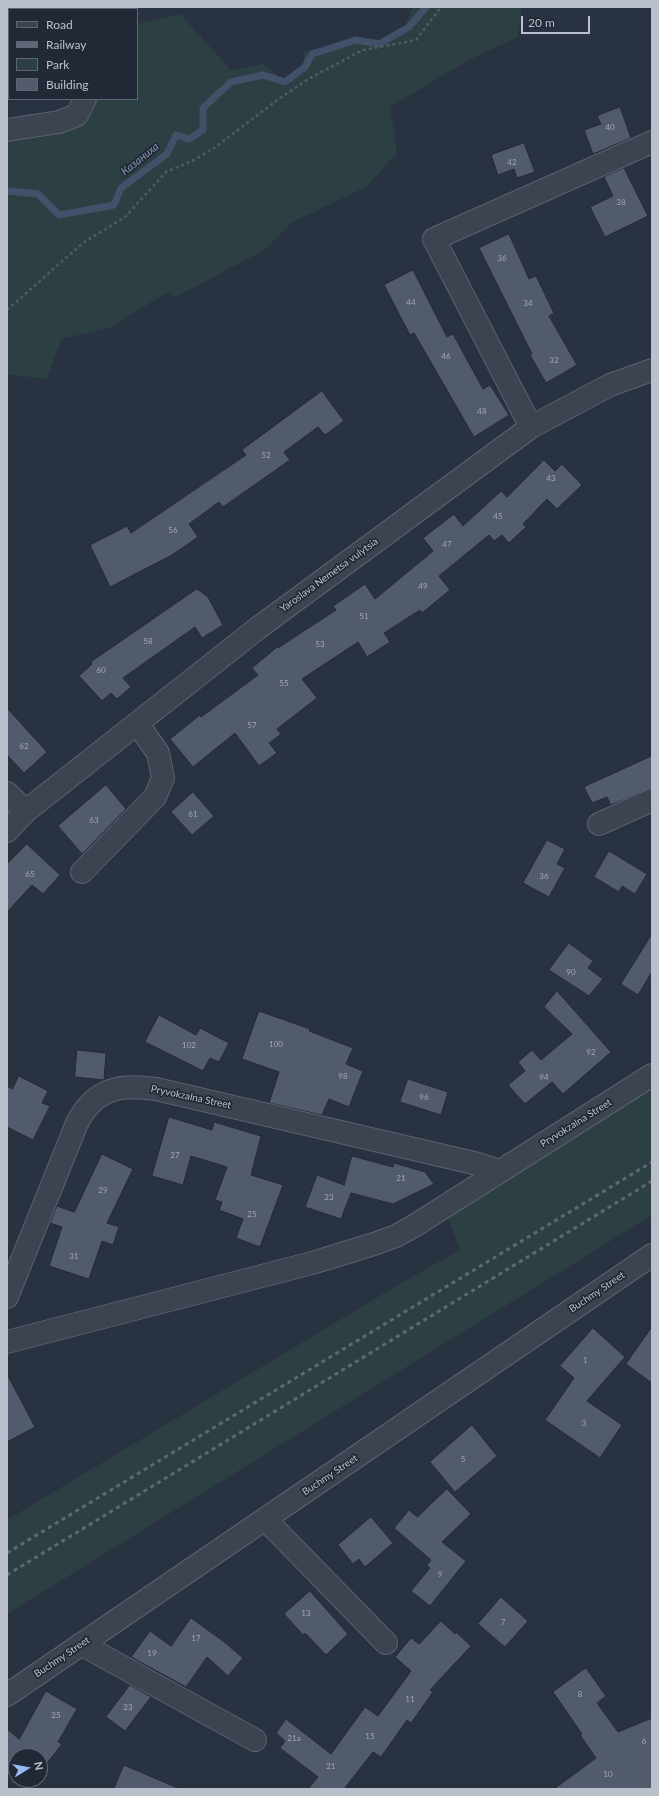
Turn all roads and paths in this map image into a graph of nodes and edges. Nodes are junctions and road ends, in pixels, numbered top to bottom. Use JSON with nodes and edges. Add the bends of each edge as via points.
{"nodes":[{"id":1,"x":441,"y":7,"type":"edge"},
{"id":2,"x":84,"y":100,"type":"edge"},
{"id":3,"x":7,"y":130,"type":"edge"},
{"id":4,"x":652,"y":142,"type":"edge"},
{"id":5,"x":7,"y":310,"type":"edge"},
{"id":6,"x":652,"y":370,"type":"edge"},
{"id":7,"x":531,"y":427,"type":"junction"},
{"id":8,"x":137,"y":723,"type":"junction"},
{"id":9,"x":7,"y":793,"type":"edge"},
{"id":10,"x":652,"y":800,"type":"edge"},
{"id":11,"x":26,"y":811,"type":"junction"},
{"id":12,"x":599,"y":824,"type":"dead end"},
{"id":13,"x":7,"y":831,"type":"edge"},
{"id":14,"x":82,"y":872,"type":"dead end"},
{"id":15,"x":652,"y":1075,"type":"edge"},
{"id":16,"x":499,"y":1171,"type":"junction"},
{"id":17,"x":652,"y":1254,"type":"edge"},
{"id":18,"x":7,"y":1297,"type":"edge"},
{"id":19,"x":7,"y":1342,"type":"edge"},
{"id":20,"x":265,"y":1519,"type":"junction"},
{"id":21,"x":386,"y":1643,"type":"dead end"},
{"id":22,"x":81,"y":1644,"type":"junction"},
{"id":23,"x":7,"y":1694,"type":"edge"},
{"id":24,"x":255,"y":1740,"type":"dead end"}],
"edges":[{"from":1,"to":5,"type":"path","via":[[416,40],[363,50],[310,78],[214,148],[166,172],[125,217],[82,243]]},
{"from":2,"to":3,"type":"street","via":[[77,115],[65,120]]},
{"from":4,"to":7,"type":"street","via":[[434,239]]},
{"from":6,"to":7,"type":"street","name":"Yaroslava Nemetsa vulytsia","via":[[610,384]]},
{"from":7,"to":8,"type":"street","name":"Yaroslava Nemetsa vulytsia","via":[[258,628]]},
{"from":8,"to":11,"type":"street","name":"Yaroslava Nemetsa vulytsia"},
{"from":8,"to":14,"type":"street","via":[[158,753],[163,778],[155,797]]},
{"from":9,"to":11,"type":"street"},
{"from":10,"to":12,"type":"street"},
{"from":11,"to":13,"type":"street","name":"Yaroslava Nemetsa vulytsia"},
{"from":15,"to":16,"type":"street","name":"Pryvokzalna Street"},
{"from":16,"to":18,"type":"street","name":"Pryvokzalna Street","via":[[156,1089],[117,1089],[103,1093],[92,1101],[80,1117]]},
{"from":16,"to":19,"type":"street","name":"Pryvokzalna Street","via":[[420,1222],[396,1236],[374,1244],[312,1263]]},
{"from":17,"to":20,"type":"street","name":"Buchmy Street"},
{"from":20,"to":21,"type":"street"},
{"from":20,"to":22,"type":"street","name":"Buchmy Street"},
{"from":22,"to":23,"type":"street","name":"Buchmy Street"},
{"from":22,"to":24,"type":"street"}]}
